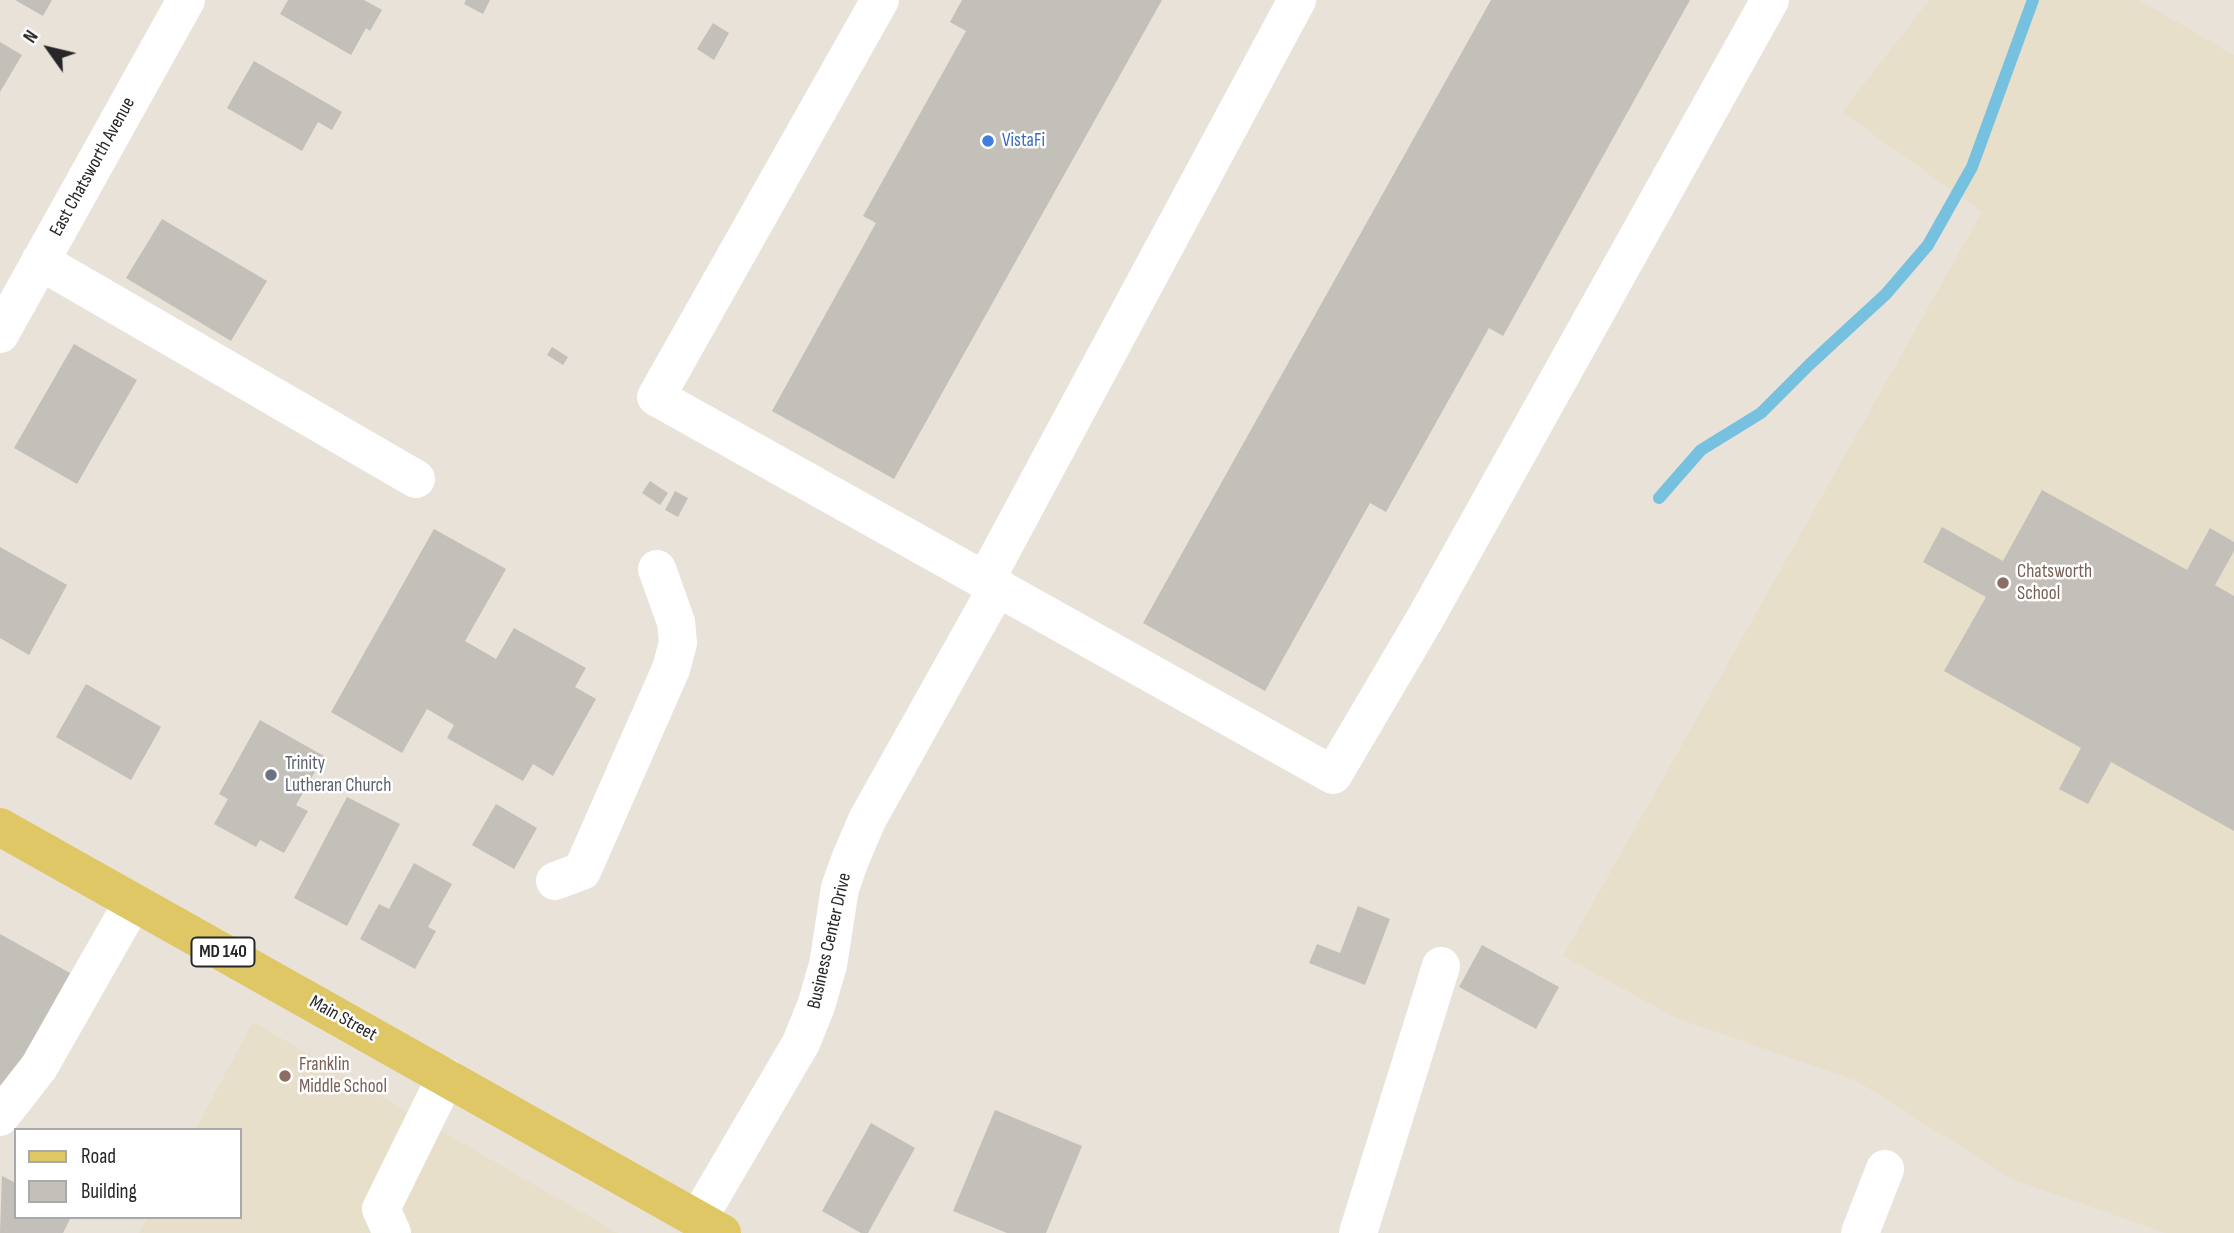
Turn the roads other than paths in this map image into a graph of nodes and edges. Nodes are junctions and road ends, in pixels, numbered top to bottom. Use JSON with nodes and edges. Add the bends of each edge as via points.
{"nodes":[{"id":1,"x":186,"y":0,"type":"edge"},
{"id":2,"x":880,"y":0,"type":"edge"},
{"id":3,"x":1297,"y":0,"type":"edge"},
{"id":4,"x":1770,"y":0,"type":"edge"},
{"id":5,"x":40,"y":261,"type":"junction"},
{"id":6,"x":2,"y":326,"type":"edge"},
{"id":7,"x":416,"y":479,"type":"dead end"},
{"id":8,"x":657,"y":569,"type":"dead end"},
{"id":9,"x":992,"y":583,"type":"junction"},
{"id":10,"x":0,"y":827,"type":"edge"},
{"id":11,"x":555,"y":881,"type":"dead end"},
{"id":12,"x":133,"y":902,"type":"junction"},
{"id":13,"x":1441,"y":966,"type":"dead end"},
{"id":14,"x":446,"y":1077,"type":"junction"},
{"id":15,"x":0,"y":1117,"type":"edge"},
{"id":16,"x":1885,"y":1168,"type":"dead end"},
{"id":17,"x":710,"y":1226,"type":"edge"},
{"id":18,"x":392,"y":1233,"type":"edge"},
{"id":19,"x":1358,"y":1233,"type":"edge"},
{"id":20,"x":1860,"y":1233,"type":"edge"}],
"edges":[{"from":1,"to":5,"type":"street","name":"East Chatsworth Avenue"},
{"from":2,"to":9,"type":"street","via":[[656,397]]},
{"from":3,"to":9,"type":"street","name":"Business Center Drive"},
{"from":4,"to":9,"type":"street","via":[[1334,775]]},
{"from":5,"to":6,"type":"street","name":"East Chatsworth Avenue"},
{"from":5,"to":7,"type":"street"},
{"from":8,"to":11,"type":"street","via":[[676,622],[678,643],[671,669],[582,871]]},
{"from":9,"to":17,"type":"street","name":"Business Center Drive","via":[[867,820],[841,888],[817,1006]]},
{"from":10,"to":12,"type":"main road","name":"Main Street","number":"MD 140"},
{"from":12,"to":14,"type":"main road","name":"Main Street","number":"MD 140"},
{"from":12,"to":15,"type":"street","via":[[39,1067]]},
{"from":13,"to":19,"type":"street"},
{"from":14,"to":17,"type":"main road","name":"Main Street","number":"MD 140"},
{"from":14,"to":18,"type":"street","via":[[382,1209]]},
{"from":16,"to":20,"type":"street"}]}
